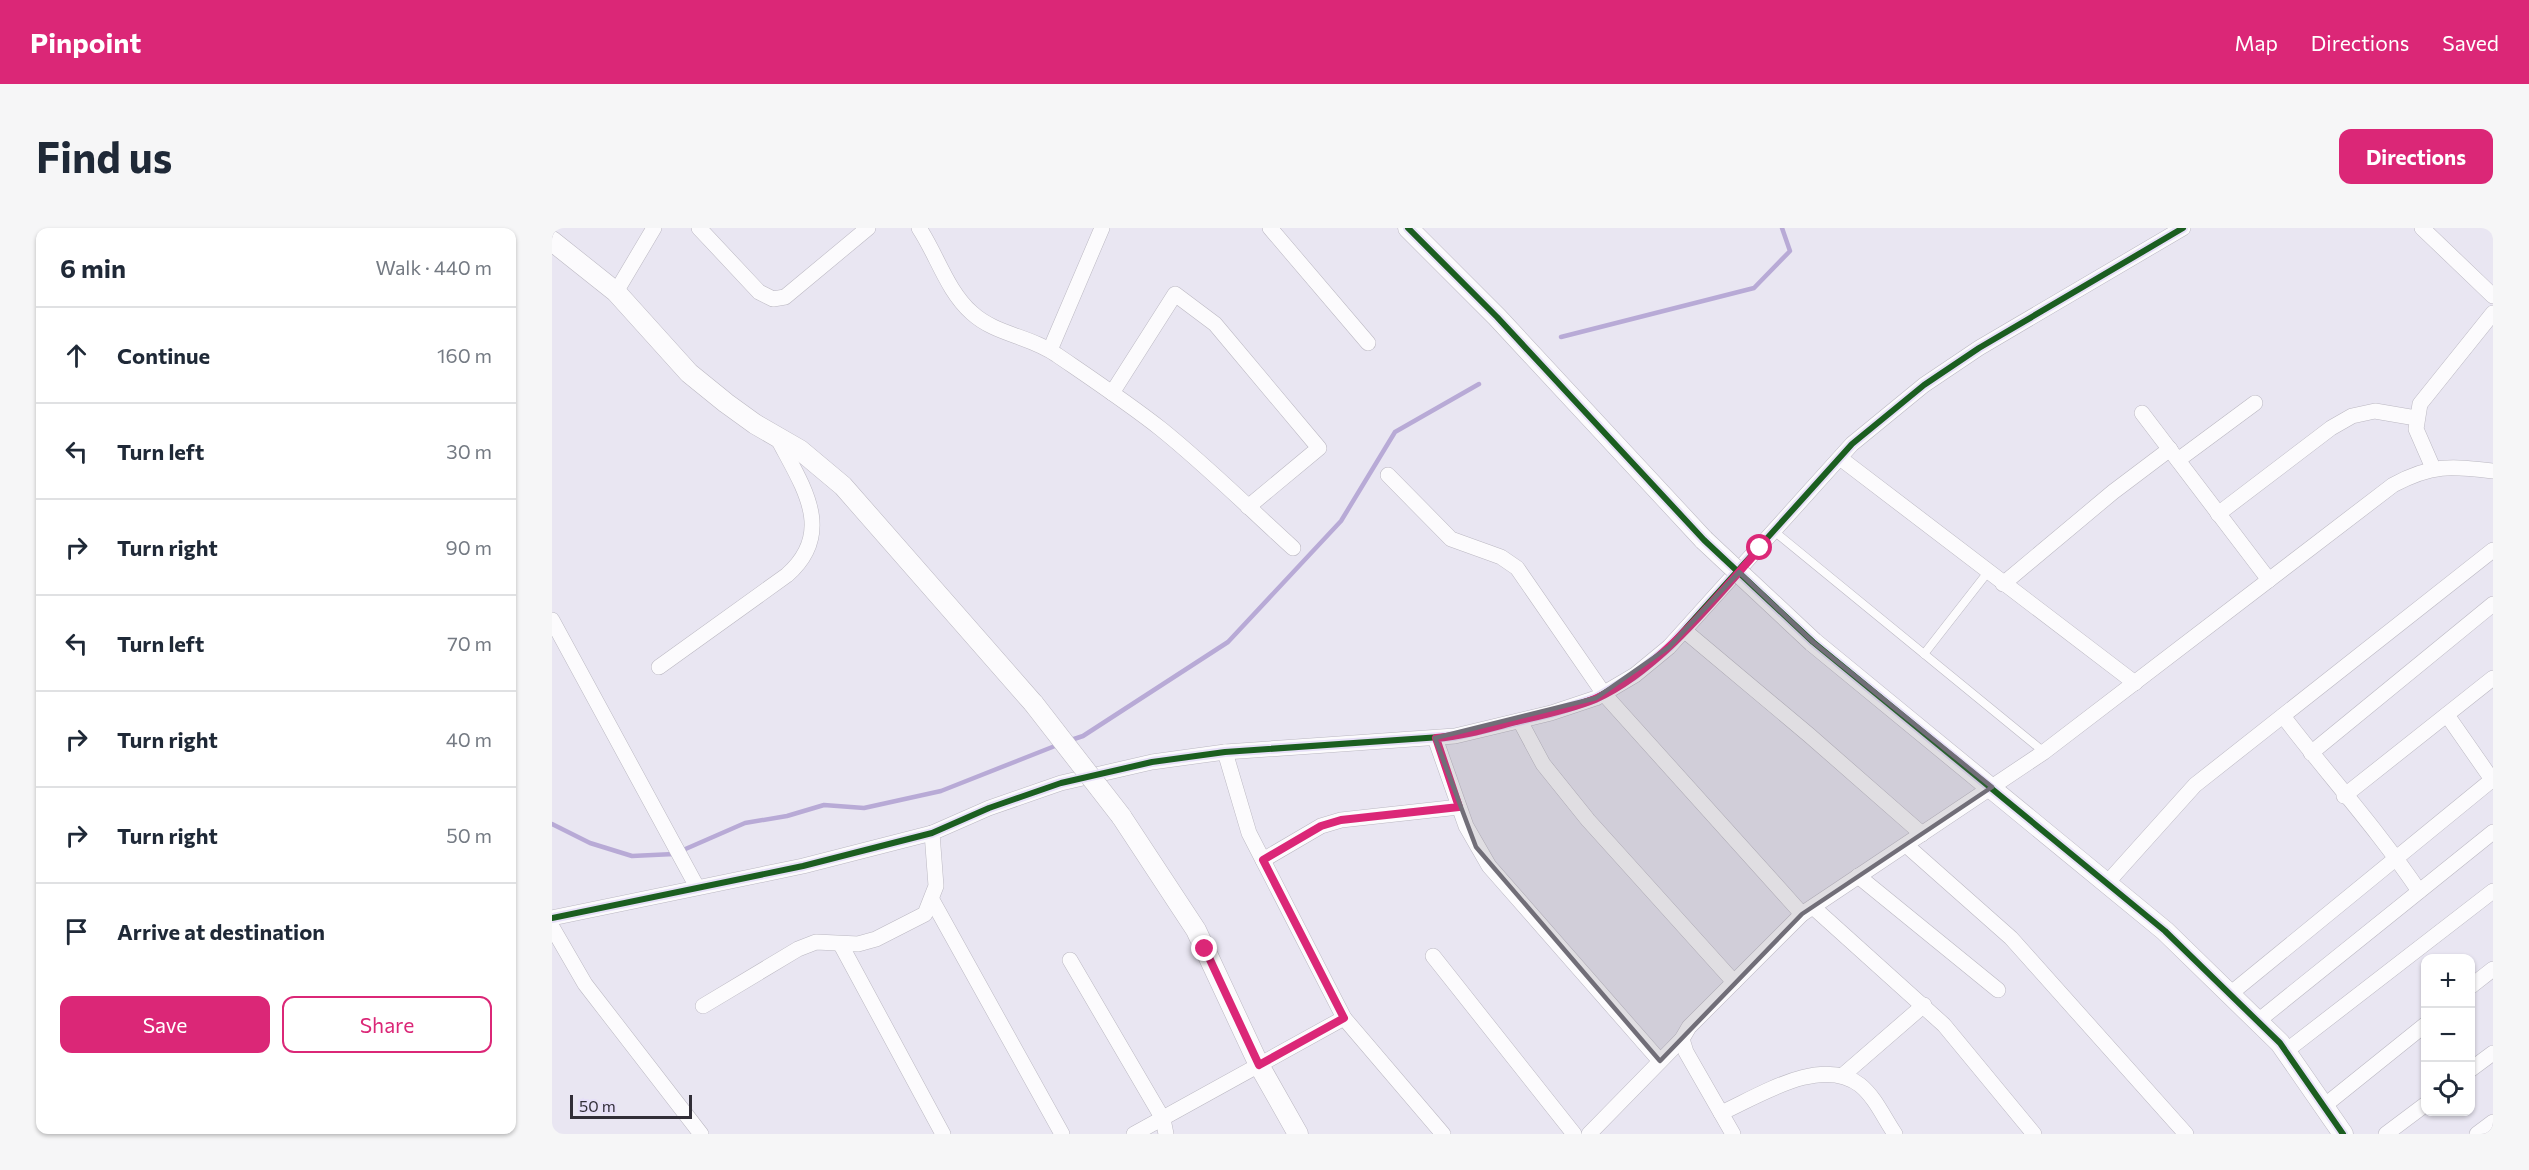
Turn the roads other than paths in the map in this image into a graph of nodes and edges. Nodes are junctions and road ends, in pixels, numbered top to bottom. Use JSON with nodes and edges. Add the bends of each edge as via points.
{"nodes":[{"id":1,"x":654,"y":228,"type":"edge"},
{"id":2,"x":699,"y":228,"type":"edge"},
{"id":3,"x":868,"y":228,"type":"edge"},
{"id":4,"x":920,"y":228,"type":"edge"},
{"id":5,"x":1102,"y":228,"type":"edge"},
{"id":6,"x":1270,"y":228,"type":"edge"},
{"id":7,"x":1408,"y":228,"type":"edge"},
{"id":8,"x":2183,"y":228,"type":"edge"},
{"id":9,"x":2422,"y":228,"type":"edge"},
{"id":10,"x":552,"y":241,"type":"edge"},
{"id":11,"x":616,"y":292,"type":"junction"},
{"id":12,"x":2493,"y":297,"type":"edge"},
{"id":13,"x":2493,"y":313,"type":"edge"},
{"id":14,"x":1368,"y":343,"type":"dead end"},
{"id":15,"x":1050,"y":350,"type":"junction"},
{"id":16,"x":1112,"y":393,"type":"junction"},
{"id":17,"x":2255,"y":403,"type":"dead end"},
{"id":18,"x":2142,"y":413,"type":"dead end"},
{"id":19,"x":2416,"y":418,"type":"junction"},
{"id":20,"x":777,"y":437,"type":"junction"},
{"id":21,"x":2174,"y":455,"type":"junction"},
{"id":22,"x":1840,"y":458,"type":"junction"},
{"id":23,"x":2433,"y":468,"type":"junction"},
{"id":24,"x":2493,"y":471,"type":"edge"},
{"id":25,"x":1388,"y":475,"type":"dead end"},
{"id":26,"x":1248,"y":507,"type":"junction"},
{"id":27,"x":2218,"y":514,"type":"junction"},
{"id":28,"x":1775,"y":532,"type":"junction"},
{"id":29,"x":1293,"y":548,"type":"dead end"},
{"id":30,"x":2493,"y":550,"type":"edge"},
{"id":31,"x":1988,"y":572,"type":"junction"},
{"id":32,"x":2269,"y":580,"type":"junction"},
{"id":33,"x":2003,"y":584,"type":"junction"},
{"id":34,"x":2493,"y":604,"type":"edge"},
{"id":35,"x":552,"y":620,"type":"edge"},
{"id":36,"x":1685,"y":631,"type":"junction"},
{"id":37,"x":1924,"y":654,"type":"junction"},
{"id":38,"x":659,"y":667,"type":"dead end"},
{"id":39,"x":2493,"y":678,"type":"edge"},
{"id":40,"x":2135,"y":683,"type":"junction"},
{"id":41,"x":1604,"y":694,"type":"junction"},
{"id":42,"x":2447,"y":715,"type":"junction"},
{"id":43,"x":2283,"y":716,"type":"junction"},
{"id":44,"x":1520,"y":721,"type":"junction"},
{"id":45,"x":1436,"y":738,"type":"junction"},
{"id":46,"x":1225,"y":752,"type":"junction"},
{"id":47,"x":2044,"y":752,"type":"junction"},
{"id":48,"x":2311,"y":753,"type":"junction"},
{"id":49,"x":2493,"y":780,"type":"edge"},
{"id":50,"x":1992,"y":787,"type":"junction"},
{"id":51,"x":2344,"y":796,"type":"junction"},
{"id":52,"x":1459,"y":807,"type":"junction"},
{"id":53,"x":2493,"y":831,"type":"edge"},
{"id":54,"x":932,"y":833,"type":"junction"},
{"id":55,"x":1922,"y":834,"type":"junction"},
{"id":56,"x":1906,"y":845,"type":"junction"},
{"id":57,"x":2397,"y":857,"type":"junction"},
{"id":58,"x":1263,"y":860,"type":"junction"},
{"id":59,"x":1858,"y":876,"type":"junction"},
{"id":60,"x":2107,"y":883,"type":"junction"},
{"id":61,"x":697,"y":887,"type":"junction"},
{"id":62,"x":2419,"y":891,"type":"junction"},
{"id":63,"x":2493,"y":891,"type":"edge"},
{"id":64,"x":932,"y":900,"type":"junction"},
{"id":65,"x":1807,"y":910,"type":"junction"},
{"id":66,"x":552,"y":918,"type":"edge"},
{"id":67,"x":552,"y":927,"type":"edge"},
{"id":68,"x":841,"y":945,"type":"junction"},
{"id":69,"x":1433,"y":956,"type":"dead end"},
{"id":70,"x":1070,"y":960,"type":"dead end"},
{"id":71,"x":2493,"y":969,"type":"edge"},
{"id":72,"x":1734,"y":982,"type":"junction"},
{"id":73,"x":2475,"y":983,"type":"edge"},
{"id":74,"x":1998,"y":990,"type":"dead end"},
{"id":75,"x":2230,"y":994,"type":"junction"},
{"id":76,"x":1924,"y":1005,"type":"junction"},
{"id":77,"x":703,"y":1006,"type":"dead end"},
{"id":78,"x":1344,"y":1018,"type":"junction"},
{"id":79,"x":2258,"y":1021,"type":"junction"},
{"id":80,"x":2421,"y":1028,"type":"edge"},
{"id":81,"x":1682,"y":1039,"type":"junction"},
{"id":82,"x":2286,"y":1051,"type":"junction"},
{"id":83,"x":2493,"y":1053,"type":"edge"},
{"id":84,"x":1660,"y":1061,"type":"junction"},
{"id":85,"x":1259,"y":1065,"type":"junction"},
{"id":86,"x":2475,"y":1066,"type":"edge"},
{"id":87,"x":1842,"y":1076,"type":"junction"},
{"id":88,"x":2324,"y":1106,"type":"junction"},
{"id":89,"x":2421,"y":1108,"type":"edge"},
{"id":90,"x":1721,"y":1113,"type":"junction"},
{"id":91,"x":2493,"y":1122,"type":"edge"},
{"id":92,"x":1164,"y":1126,"type":"edge"},
{"id":93,"x":701,"y":1134,"type":"edge"},
{"id":94,"x":944,"y":1134,"type":"edge"},
{"id":95,"x":1062,"y":1134,"type":"edge"},
{"id":96,"x":1134,"y":1134,"type":"edge"},
{"id":97,"x":1298,"y":1134,"type":"edge"},
{"id":98,"x":1443,"y":1134,"type":"edge"},
{"id":99,"x":1574,"y":1134,"type":"edge"},
{"id":100,"x":1588,"y":1134,"type":"edge"},
{"id":101,"x":1733,"y":1134,"type":"edge"},
{"id":102,"x":1894,"y":1134,"type":"edge"},
{"id":103,"x":2034,"y":1134,"type":"edge"},
{"id":104,"x":2186,"y":1134,"type":"edge"},
{"id":105,"x":2343,"y":1134,"type":"edge"},
{"id":106,"x":2386,"y":1134,"type":"edge"},
{"id":107,"x":2477,"y":1134,"type":"edge"}],
"edges":[{"from":1,"to":11,"type":"street"},
{"from":2,"to":3,"type":"street","via":[[759,292],[773,299],[785,297]]},
{"from":4,"to":15,"type":"street","via":[[949,284],[971,313]]},
{"from":5,"to":15,"type":"street"},
{"from":6,"to":14,"type":"street"},
{"from":7,"to":50,"type":"street","bridge":true,"via":[[1497,317],[1704,540],[1813,642]]},
{"from":8,"to":22,"type":"street","via":[[1979,348],[1924,385]]},
{"from":9,"to":12,"type":"street"},
{"from":10,"to":11,"type":"street"},
{"from":11,"to":20,"type":"street","via":[[689,373]]},
{"from":13,"to":19,"type":"street","via":[[2431,388]]},
{"from":15,"to":16,"type":"street"},
{"from":16,"to":26,"type":"street","via":[[1161,429]]},
{"from":16,"to":26,"type":"street","via":[[1174,294],[1215,324],[1319,448]]},
{"from":17,"to":21,"type":"street"},
{"from":18,"to":21,"type":"street"},
{"from":19,"to":23,"type":"street","via":[[2416,429]]},
{"from":19,"to":27,"type":"street","via":[[2375,411],[2352,416]]},
{"from":20,"to":38,"type":"street","via":[[808,500],[814,526],[810,548],[788,575]]},
{"from":20,"to":85,"type":"street","bridge":true,"via":[[800,450],[843,486],[1034,704],[1120,816],[1196,930]]},
{"from":21,"to":27,"type":"street"},
{"from":21,"to":33,"type":"street","via":[[2114,492]]},
{"from":22,"to":28,"type":"street"},
{"from":22,"to":31,"type":"street"},
{"from":23,"to":24,"type":"street"},
{"from":23,"to":32,"type":"street","via":[[2393,485]]},
{"from":25,"to":41,"type":"street","via":[[1451,539],[1501,557],[1517,568]]},
{"from":26,"to":29,"type":"street"},
{"from":27,"to":32,"type":"street"},
{"from":28,"to":36,"type":"street"},
{"from":28,"to":37,"type":"lane"},
{"from":30,"to":43,"type":"street"},
{"from":31,"to":33,"type":"street"},
{"from":31,"to":37,"type":"lane"},
{"from":32,"to":40,"type":"street"},
{"from":33,"to":40,"type":"street"},
{"from":34,"to":48,"type":"street"},
{"from":35,"to":61,"type":"street"},
{"from":36,"to":41,"type":"street","via":[[1635,675]]},
{"from":36,"to":55,"type":"street"},
{"from":37,"to":47,"type":"lane"},
{"from":39,"to":42,"type":"street"},
{"from":40,"to":47,"type":"street"},
{"from":41,"to":44,"type":"street"},
{"from":41,"to":65,"type":"street"},
{"from":42,"to":49,"type":"street"},
{"from":42,"to":51,"type":"street"},
{"from":43,"to":48,"type":"street"},
{"from":43,"to":60,"type":"street","via":[[2195,785]]},
{"from":44,"to":45,"type":"street"},
{"from":44,"to":72,"type":"street","via":[[1542,764]]},
{"from":45,"to":46,"type":"street"},
{"from":45,"to":52,"type":"street"},
{"from":46,"to":54,"type":"street","via":[[1152,762],[1061,783]]},
{"from":46,"to":58,"type":"street","via":[[1249,833]]},
{"from":47,"to":50,"type":"street"},
{"from":48,"to":51,"type":"street"},
{"from":49,"to":57,"type":"street"},
{"from":50,"to":55,"type":"street"},
{"from":50,"to":60,"type":"street"},
{"from":51,"to":57,"type":"street"},
{"from":52,"to":58,"type":"street","via":[[1341,820],[1321,826]]},
{"from":52,"to":84,"type":"street","via":[[1489,866]]},
{"from":53,"to":62,"type":"street"},
{"from":54,"to":61,"type":"street","via":[[803,866]]},
{"from":54,"to":64,"type":"street","via":[[936,886]]},
{"from":55,"to":56,"type":"street"},
{"from":56,"to":59,"type":"street"},
{"from":56,"to":104,"type":"street","via":[[2011,938]]},
{"from":57,"to":62,"type":"street"},
{"from":57,"to":75,"type":"street"},
{"from":58,"to":78,"type":"street"},
{"from":59,"to":65,"type":"street"},
{"from":59,"to":74,"type":"street"},
{"from":60,"to":75,"type":"street","via":[[2165,931]]},
{"from":61,"to":66,"type":"street"},
{"from":62,"to":79,"type":"street"},
{"from":63,"to":82,"type":"street"},
{"from":64,"to":68,"type":"street","via":[[926,915],[914,922],[876,939]]},
{"from":64,"to":95,"type":"street"},
{"from":65,"to":72,"type":"street"},
{"from":65,"to":76,"type":"street"},
{"from":67,"to":93,"type":"street","via":[[585,984]]},
{"from":68,"to":77,"type":"street","via":[[816,942],[798,948]]},
{"from":68,"to":94,"type":"street"},
{"from":69,"to":99,"type":"street"},
{"from":70,"to":92,"type":"street"},
{"from":71,"to":73,"type":"street"},
{"from":72,"to":81,"type":"street"},
{"from":75,"to":79,"type":"street"},
{"from":76,"to":87,"type":"street"},
{"from":76,"to":103,"type":"street"},
{"from":78,"to":85,"type":"street"},
{"from":78,"to":98,"type":"street"},
{"from":79,"to":82,"type":"street"},
{"from":80,"to":88,"type":"street"},
{"from":81,"to":84,"type":"street"},
{"from":81,"to":90,"type":"street"},
{"from":82,"to":88,"type":"street"},
{"from":83,"to":86,"type":"street"},
{"from":84,"to":100,"type":"street"},
{"from":85,"to":92,"type":"street"},
{"from":85,"to":97,"type":"street"},
{"from":87,"to":90,"type":"street","via":[[1825,1073],[1798,1078]]},
{"from":87,"to":102,"type":"street","via":[[1872,1098]]},
{"from":88,"to":105,"type":"street"},
{"from":89,"to":106,"type":"street"},
{"from":90,"to":101,"type":"street"},
{"from":91,"to":107,"type":"street"},
{"from":92,"to":96,"type":"street"}]}
